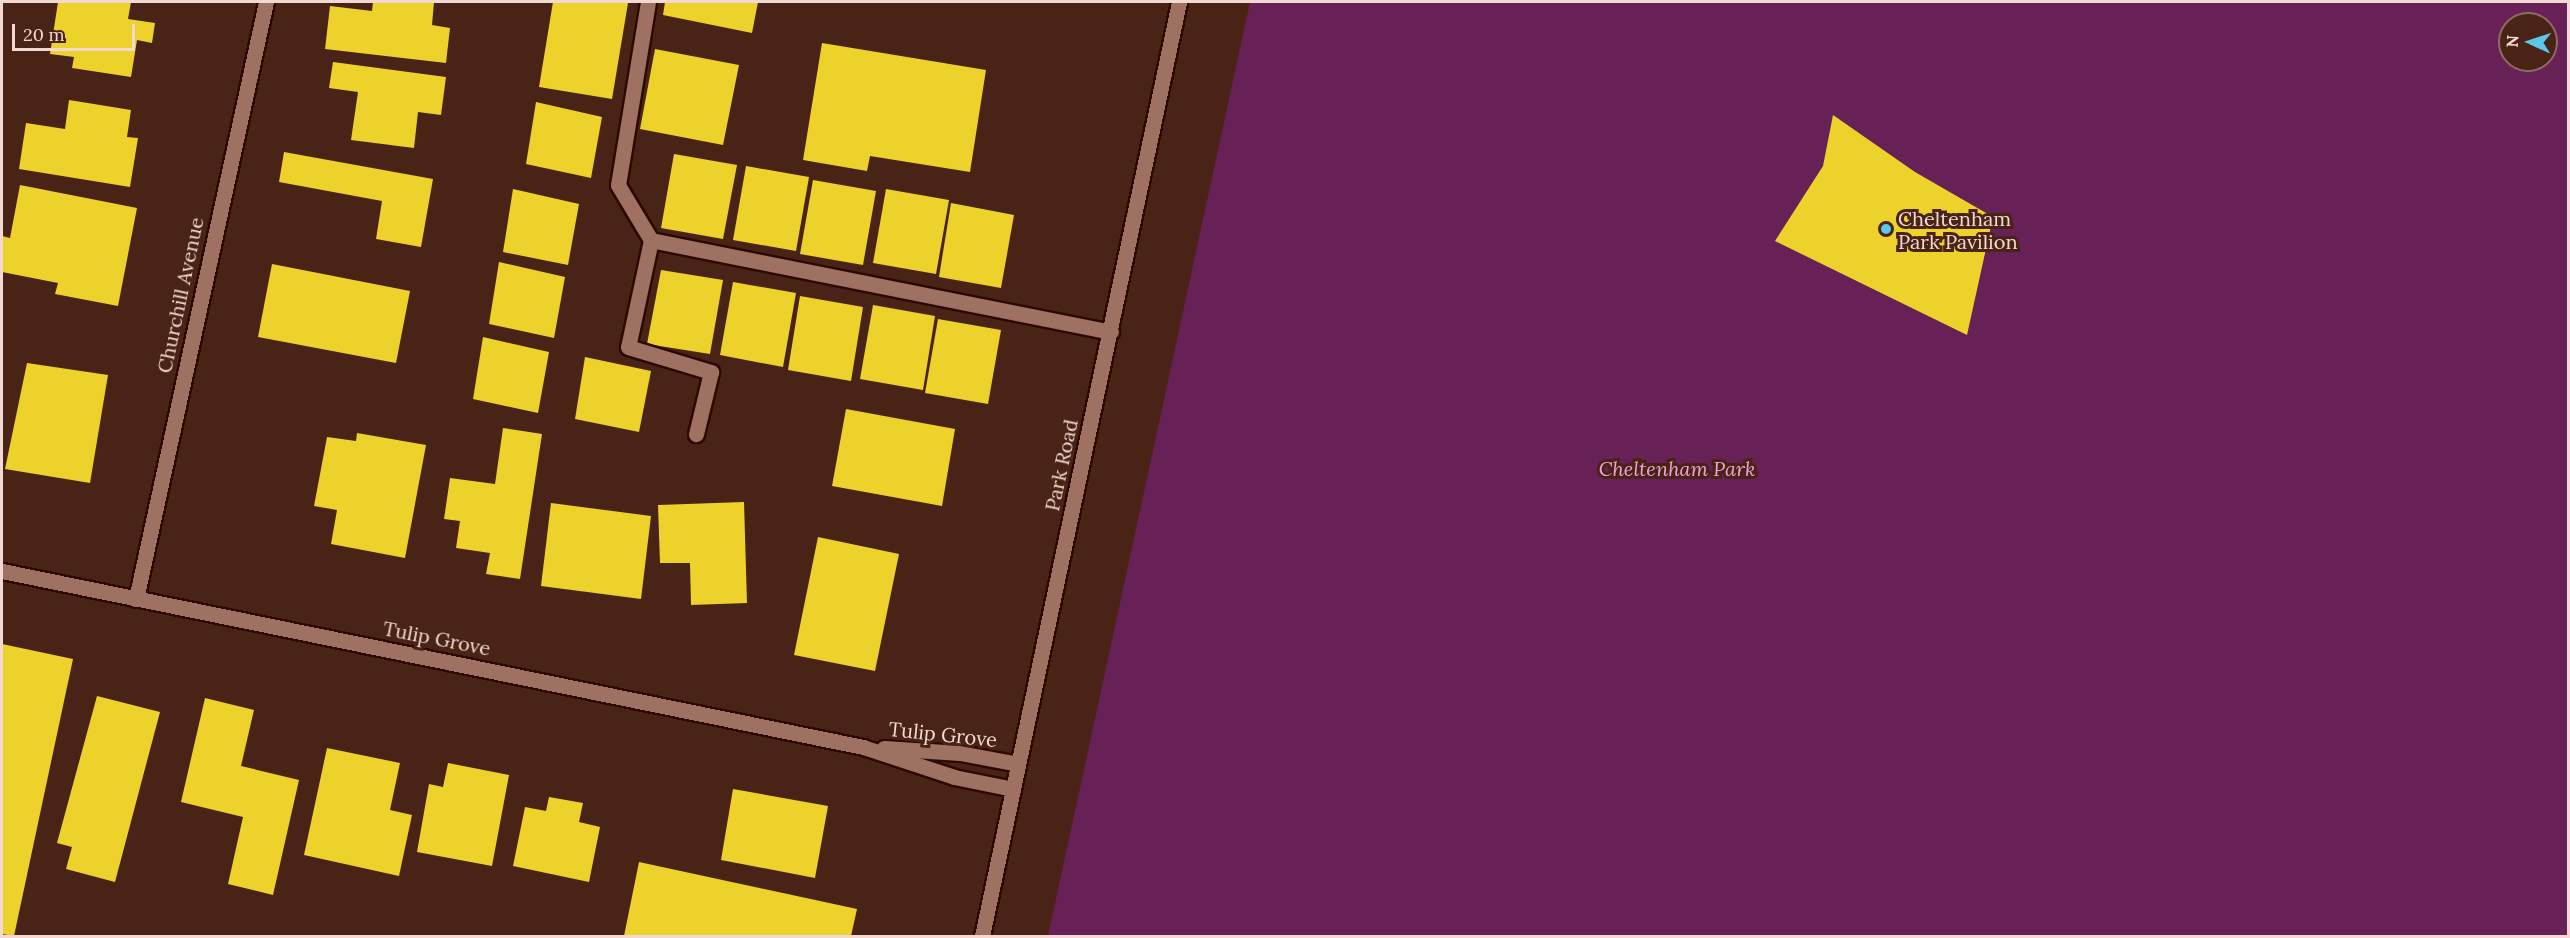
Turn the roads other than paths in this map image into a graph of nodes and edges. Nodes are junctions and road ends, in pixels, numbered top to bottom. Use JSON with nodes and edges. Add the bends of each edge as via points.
{"nodes":[{"id":1,"x":266,"y":2,"type":"edge"},
{"id":2,"x":648,"y":2,"type":"edge"},
{"id":3,"x":1179,"y":2,"type":"edge"},
{"id":4,"x":651,"y":240,"type":"junction"},
{"id":5,"x":1111,"y":332,"type":"junction"},
{"id":6,"x":696,"y":434,"type":"dead end"},
{"id":7,"x":2,"y":571,"type":"edge"},
{"id":8,"x":136,"y":599,"type":"junction"},
{"id":9,"x":864,"y":747,"type":"junction"},
{"id":10,"x":1018,"y":764,"type":"junction"},
{"id":11,"x":1013,"y":789,"type":"junction"},
{"id":12,"x":982,"y":936,"type":"edge"}],
"edges":[{"from":1,"to":8,"type":"street","name":"Churchill Avenue"},
{"from":2,"to":4,"type":"street","via":[[618,184]]},
{"from":3,"to":5,"type":"street","name":"Park Road"},
{"from":4,"to":5,"type":"street"},
{"from":4,"to":6,"type":"street","via":[[628,347],[711,372]]},
{"from":5,"to":10,"type":"street","name":"Park Road"},
{"from":7,"to":8,"type":"street","name":"Tulip Grove"},
{"from":8,"to":9,"type":"street","name":"Tulip Grove"},
{"from":9,"to":10,"type":"street","name":"Tulip Grove","via":[[960,753]]},
{"from":9,"to":11,"type":"street","name":"Tulip Grove","via":[[954,777]]},
{"from":10,"to":11,"type":"street","name":"Park Road"},
{"from":11,"to":12,"type":"street","name":"Park Road"}]}
